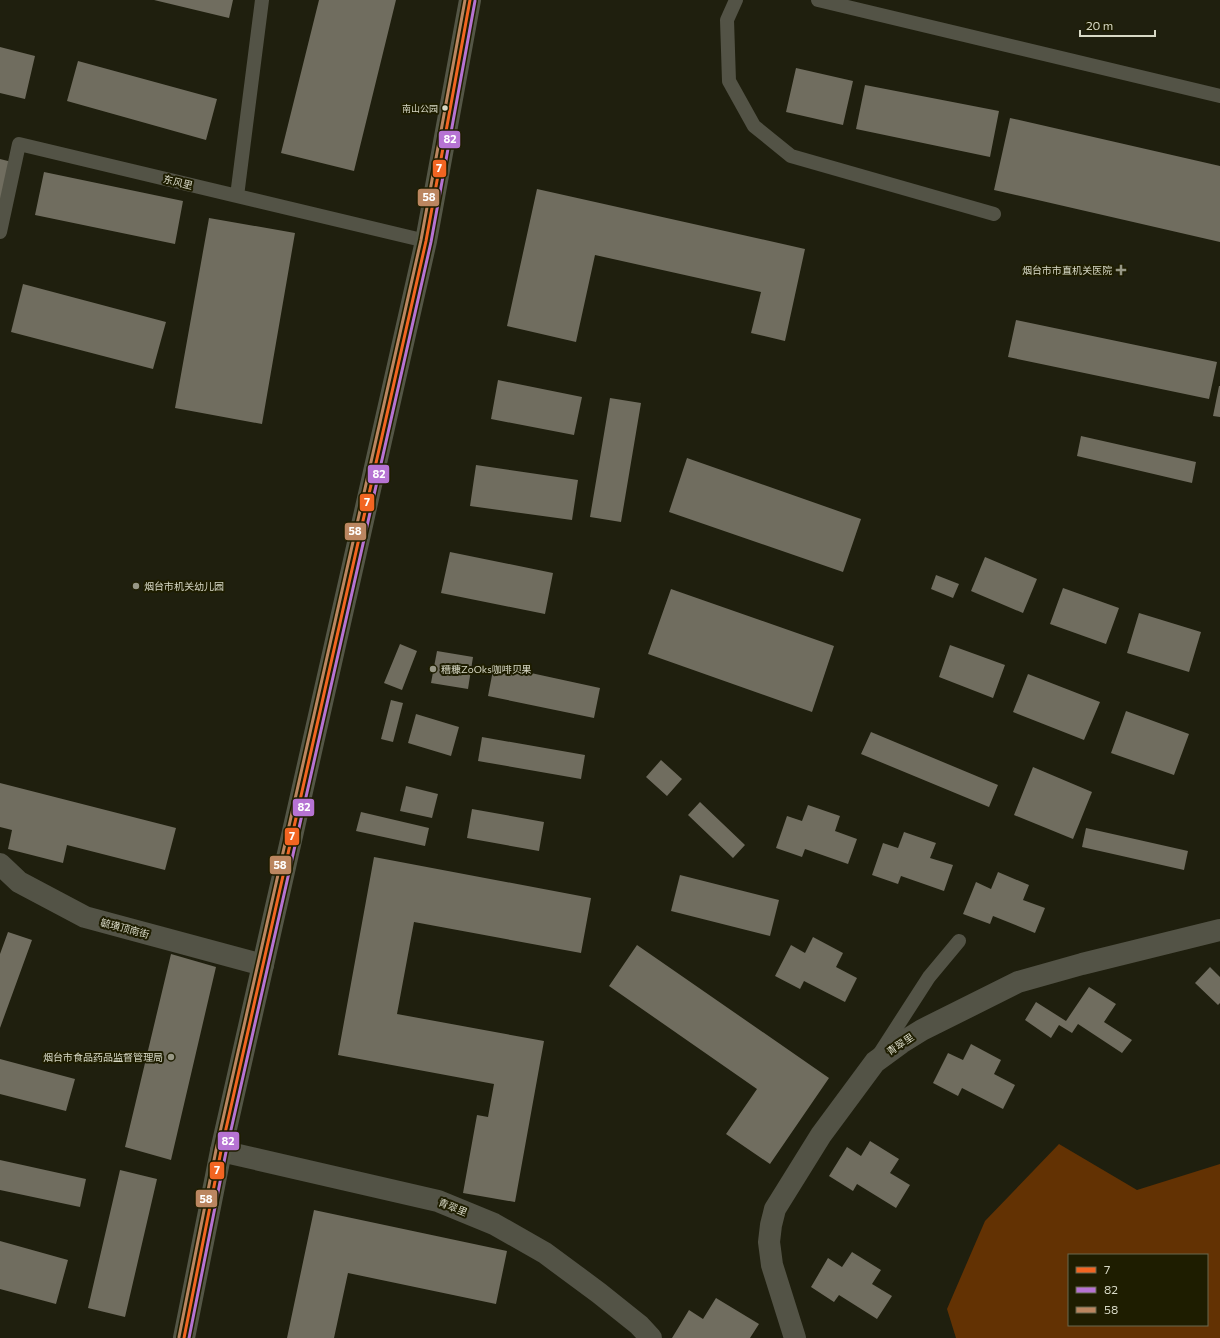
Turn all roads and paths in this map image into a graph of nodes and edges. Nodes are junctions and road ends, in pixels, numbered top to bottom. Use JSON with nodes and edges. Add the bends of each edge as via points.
{"nodes":[{"id":1,"x":262,"y":0,"type":"edge"},
{"id":2,"x":470,"y":0,"type":"edge"},
{"id":3,"x":736,"y":0,"type":"edge"},
{"id":4,"x":818,"y":0,"type":"edge"},
{"id":5,"x":1220,"y":96,"type":"edge"},
{"id":6,"x":237,"y":196,"type":"junction"},
{"id":7,"x":994,"y":214,"type":"dead end"},
{"id":8,"x":0,"y":232,"type":"edge"},
{"id":9,"x":426,"y":241,"type":"junction"},
{"id":10,"x":0,"y":864,"type":"edge"},
{"id":11,"x":1220,"y":930,"type":"edge"},
{"id":12,"x":959,"y":941,"type":"dead end"},
{"id":13,"x":263,"y":965,"type":"junction"},
{"id":14,"x":875,"y":1062,"type":"junction"},
{"id":15,"x":221,"y":1151,"type":"junction"},
{"id":16,"x":184,"y":1338,"type":"edge"},
{"id":17,"x":651,"y":1338,"type":"edge"},
{"id":18,"x":795,"y":1338,"type":"edge"}],
"edges":[{"from":1,"to":6,"type":"lane"},
{"from":2,"to":9,"type":"main road"},
{"from":3,"to":7,"type":"lane","via":[[727,20],[729,81],[754,126],[791,156]]},
{"from":4,"to":5,"type":"lane"},
{"from":6,"to":8,"type":"lane","name":"东风里","via":[[19,144]]},
{"from":6,"to":9,"type":"lane","name":"东风里"},
{"from":9,"to":13,"type":"main road"},
{"from":10,"to":13,"type":"street","name":"毓璜顶南街","via":[[19,882],[85,917]]},
{"from":11,"to":14,"type":"street","name":"青翠里","via":[[1018,982],[922,1030]]},
{"from":12,"to":14,"type":"lane","via":[[929,977]]},
{"from":13,"to":15,"type":"main road"},
{"from":14,"to":18,"type":"street","name":"青翠里","via":[[821,1135],[775,1209],[769,1242],[772,1265]]},
{"from":15,"to":16,"type":"main road"},
{"from":15,"to":17,"type":"street","name":"青翠里","via":[[438,1201],[494,1224],[551,1258],[600,1293]]}]}
